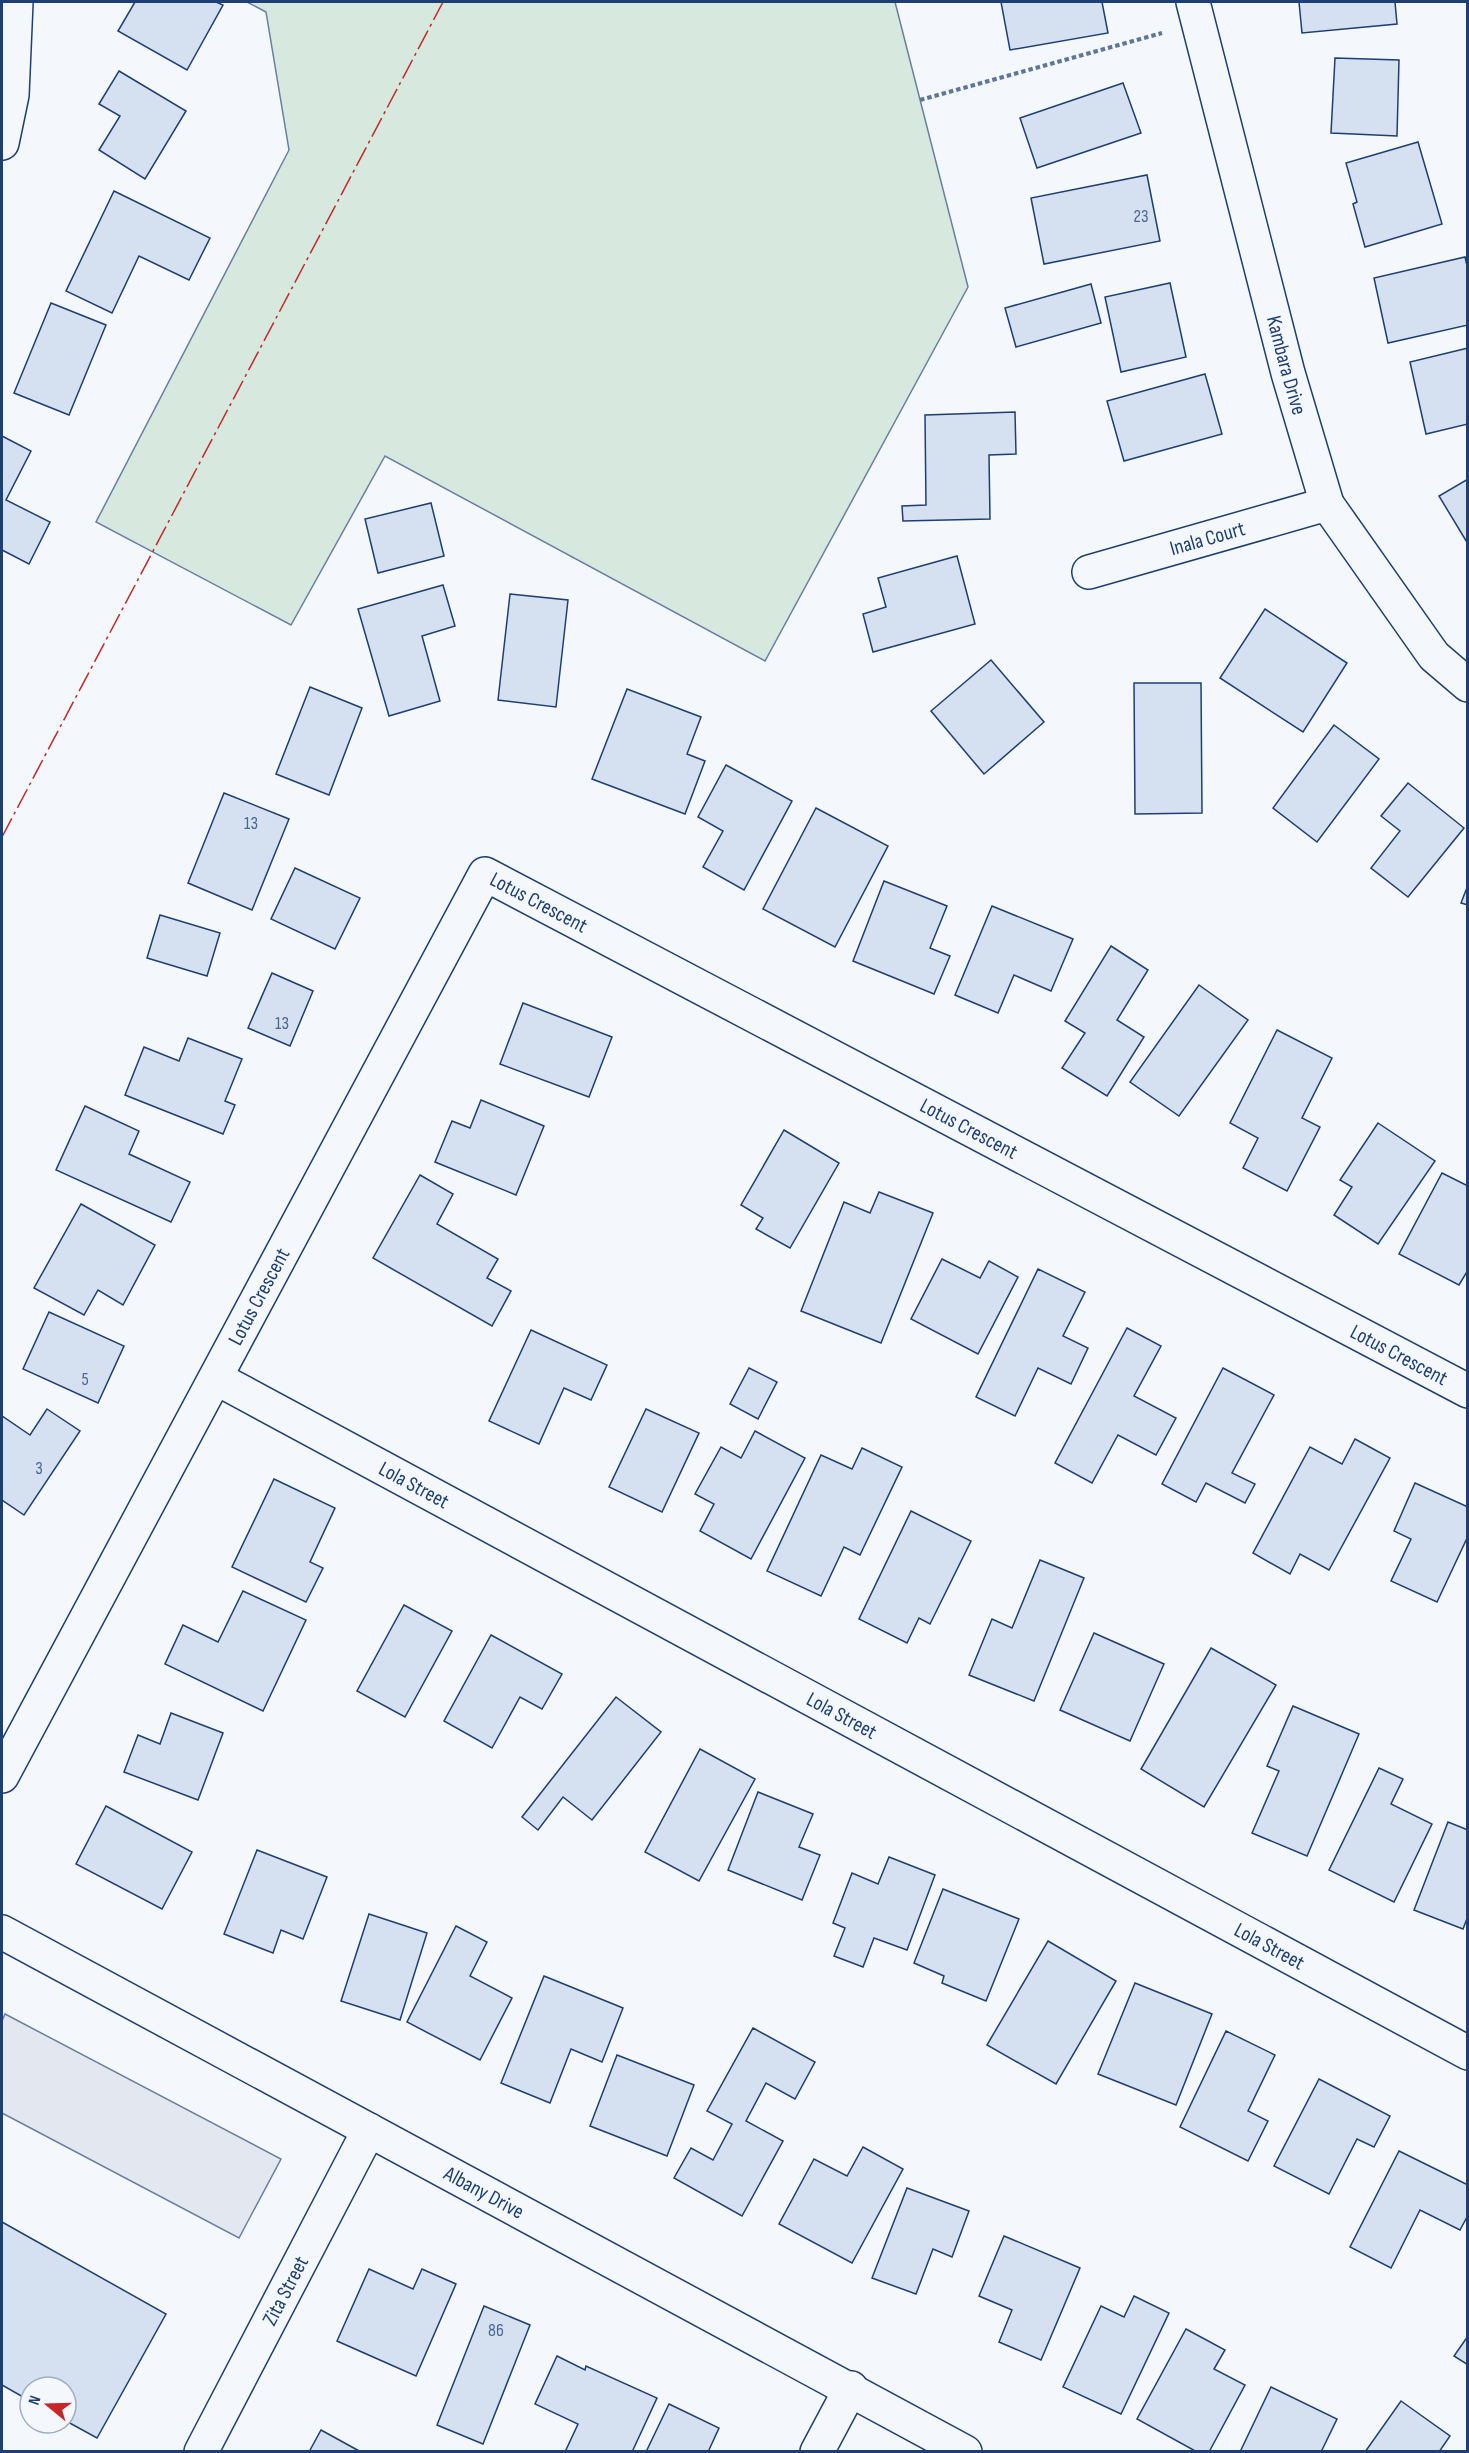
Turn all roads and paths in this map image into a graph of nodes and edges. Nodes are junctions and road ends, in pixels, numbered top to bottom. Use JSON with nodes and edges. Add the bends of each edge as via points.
{"nodes":[{"id":1,"x":16,"y":2,"type":"edge"},
{"id":2,"x":1196,"y":12,"type":"edge"},
{"id":3,"x":920,"y":100,"type":"dead end"},
{"id":4,"x":2,"y":143,"type":"edge"},
{"id":5,"x":1327,"y":504,"type":"junction"},
{"id":6,"x":1089,"y":572,"type":"dead end"},
{"id":7,"x":1467,"y":685,"type":"edge"},
{"id":8,"x":216,"y":1378,"type":"junction"},
{"id":9,"x":1467,"y":1391,"type":"edge"},
{"id":10,"x":2,"y":1776,"type":"edge"},
{"id":11,"x":2,"y":1932,"type":"edge"},
{"id":12,"x":1467,"y":2053,"type":"edge"},
{"id":13,"x":369,"y":2130,"type":"junction"},
{"id":14,"x":851,"y":2388,"type":"junction"},
{"id":15,"x":201,"y":2451,"type":"edge"},
{"id":16,"x":818,"y":2451,"type":"edge"},
{"id":17,"x":965,"y":2451,"type":"edge"}],
"edges":[{"from":1,"to":4,"type":"street","via":[[12,94]]},
{"from":2,"to":3,"type":"path"},
{"from":2,"to":5,"type":"street","name":"Kambara Drive","via":[[1288,373]]},
{"from":5,"to":6,"type":"street","name":"Inala Court"},
{"from":5,"to":7,"type":"street","name":"Kambara Drive","via":[[1434,657]]},
{"from":8,"to":9,"type":"street","name":"Lotus Crescent","via":[[485,874]]},
{"from":8,"to":10,"type":"street","name":"Lotus Crescent"},
{"from":8,"to":12,"type":"street","name":"Lola Street"},
{"from":11,"to":13,"type":"street","name":"Albany Drive"},
{"from":13,"to":14,"type":"street","name":"Albany Drive"},
{"from":13,"to":15,"type":"street","name":"Zita Street"},
{"from":14,"to":16,"type":"street"},
{"from":14,"to":17,"type":"street","name":"Albany Drive"}]}
